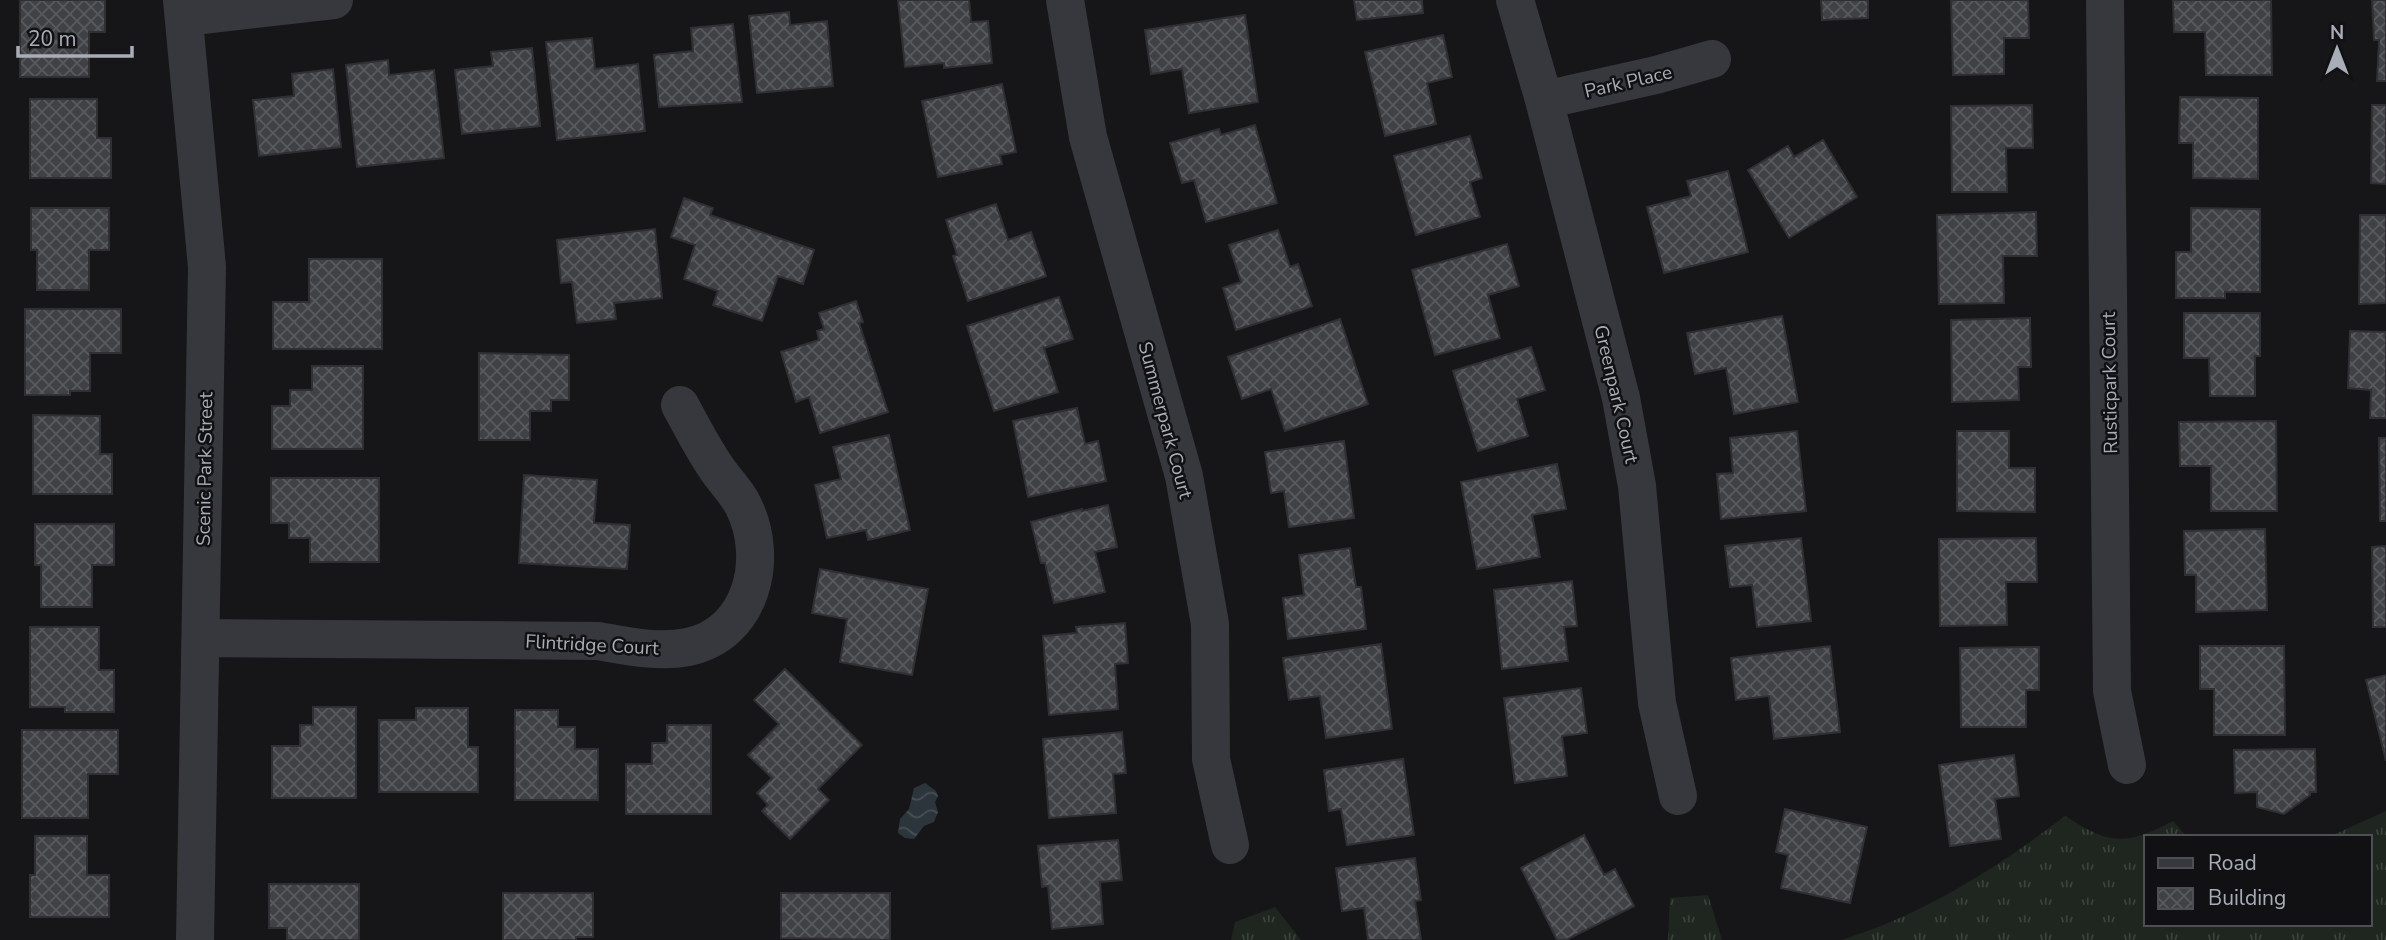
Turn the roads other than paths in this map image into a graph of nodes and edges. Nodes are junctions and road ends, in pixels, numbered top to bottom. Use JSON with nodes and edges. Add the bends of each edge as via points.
{"nodes":[{"id":1,"x":334,"y":0,"type":"edge"},
{"id":2,"x":1065,"y":0,"type":"edge"},
{"id":3,"x":1515,"y":0,"type":"edge"},
{"id":4,"x":2105,"y":0,"type":"edge"},
{"id":5,"x":183,"y":9,"type":"edge"},
{"id":6,"x":1712,"y":59,"type":"dead end"},
{"id":7,"x":1544,"y":100,"type":"junction"},
{"id":8,"x":680,"y":405,"type":"dead end"},
{"id":9,"x":201,"y":638,"type":"junction"},
{"id":10,"x":2127,"y":765,"type":"dead end"},
{"id":11,"x":1678,"y":796,"type":"dead end"},
{"id":12,"x":1230,"y":845,"type":"dead end"},
{"id":13,"x":195,"y":940,"type":"edge"}],
"edges":[{"from":1,"to":5,"type":"street"},
{"from":2,"to":12,"type":"street","name":"Summerpark Court","via":[[1088,137],[1184,476],[1210,624],[1211,759]]},
{"from":3,"to":7,"type":"street","name":"Greenpark Court"},
{"from":4,"to":10,"type":"street","name":"Rusticpark Court","via":[[2112,691]]},
{"from":5,"to":9,"type":"street","name":"Scenic Park Street","via":[[207,267]]},
{"from":6,"to":7,"type":"street","name":"Park Place"},
{"from":7,"to":11,"type":"street","name":"Greenpark Court","via":[[1626,423],[1637,486],[1657,703]]},
{"from":8,"to":9,"type":"street","name":"Flintridge Court","via":[[713,464],[743,505],[754,548],[754,581],[748,599],[732,622],[705,642],[643,649],[598,641]]},
{"from":9,"to":13,"type":"street","name":"Scenic Park Street"}]}
